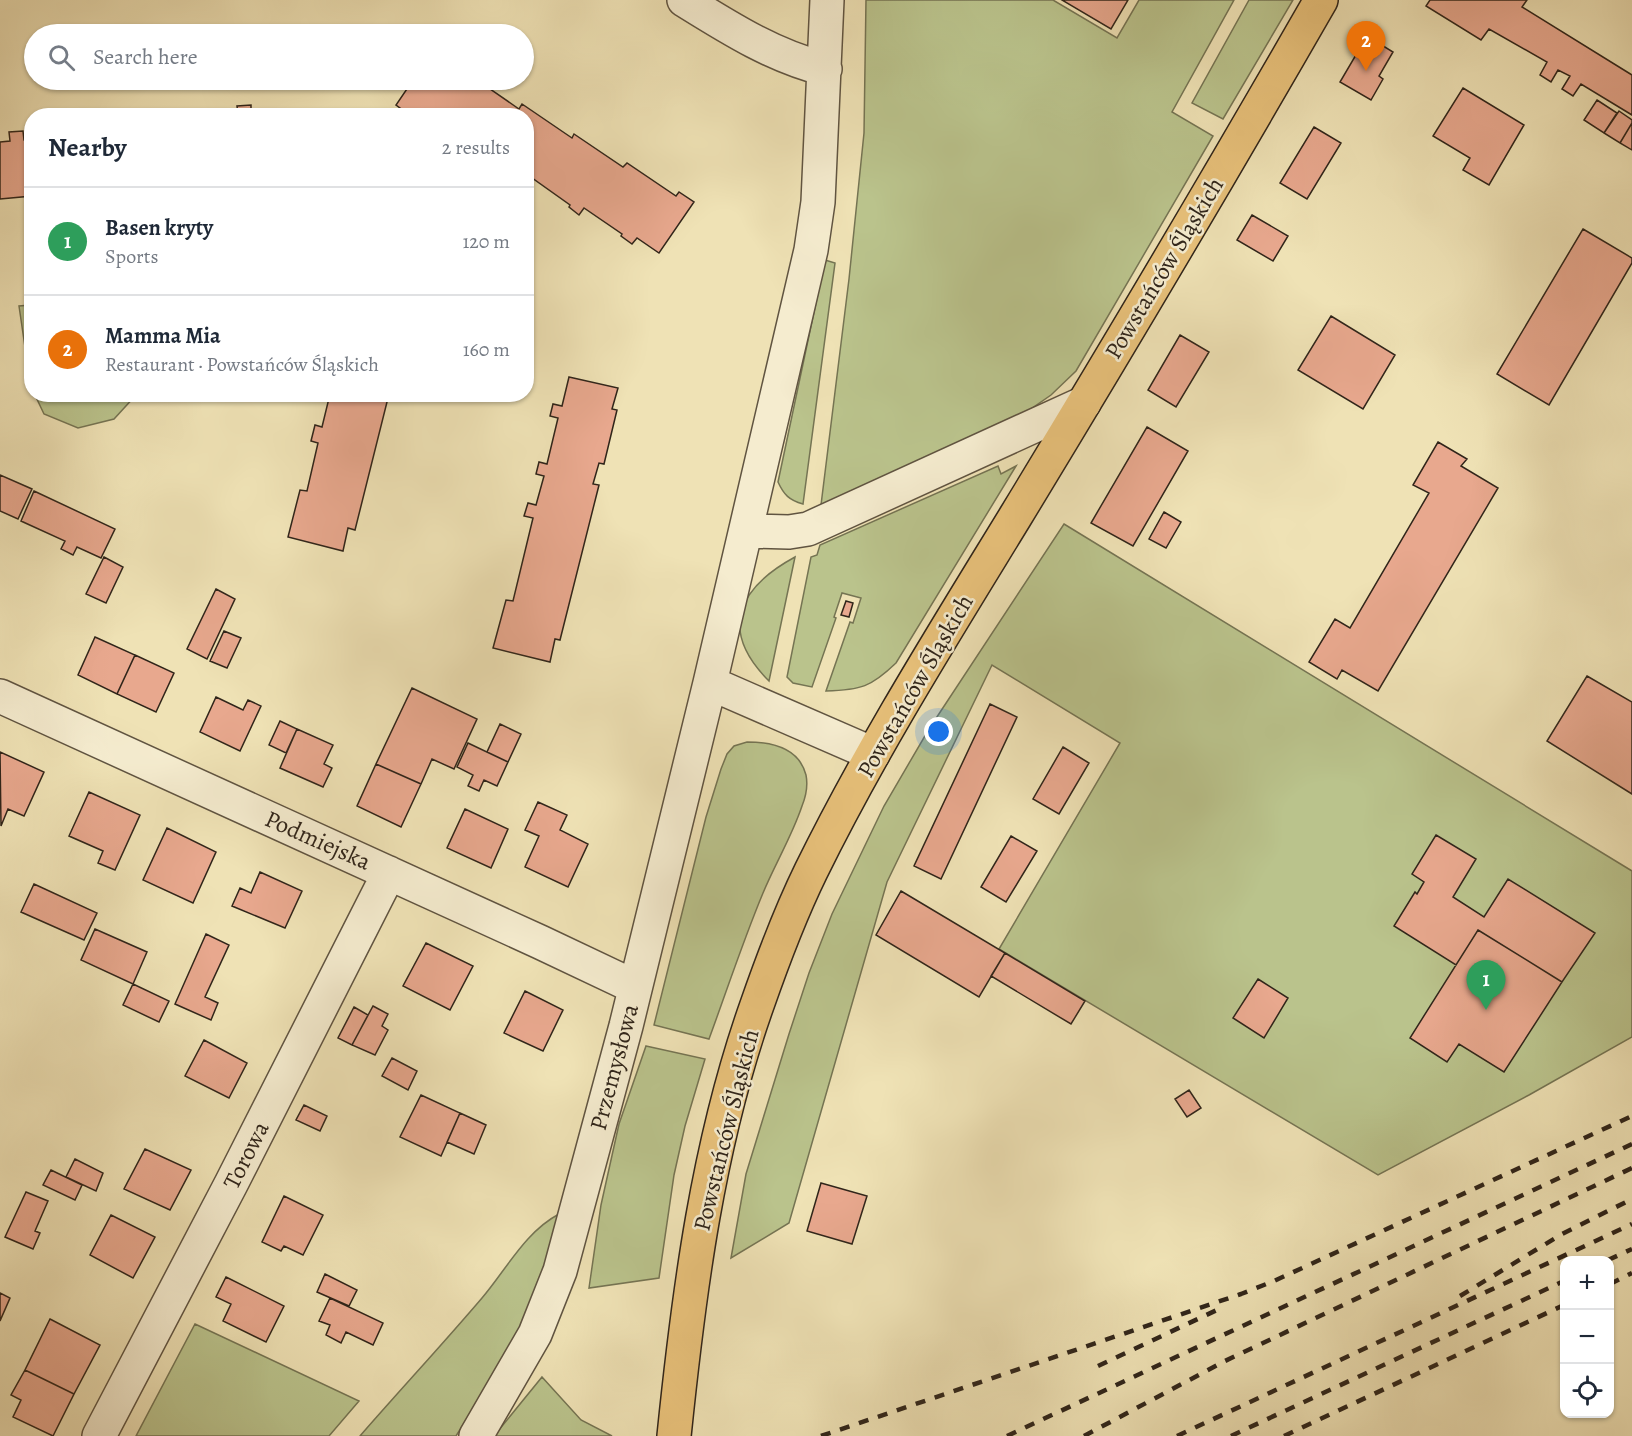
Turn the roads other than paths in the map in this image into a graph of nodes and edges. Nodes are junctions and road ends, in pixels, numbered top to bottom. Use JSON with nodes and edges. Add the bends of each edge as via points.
{"nodes":[{"id":1,"x":684,"y":0,"type":"edge"},
{"id":2,"x":1321,"y":0,"type":"edge"},
{"id":3,"x":823,"y":1,"type":"edge"},
{"id":4,"x":825,"y":69,"type":"junction"},
{"id":5,"x":1084,"y":403,"type":"junction"},
{"id":6,"x":747,"y":531,"type":"junction"},
{"id":7,"x":710,"y":683,"type":"junction"},
{"id":8,"x":0,"y":696,"type":"edge"},
{"id":9,"x":873,"y":754,"type":"junction"},
{"id":10,"x":389,"y":873,"type":"junction"},
{"id":11,"x":635,"y":987,"type":"junction"},
{"id":12,"x":99,"y":1436,"type":"edge"},
{"id":13,"x":476,"y":1436,"type":"edge"},
{"id":14,"x":674,"y":1436,"type":"edge"}],
"edges":[{"from":1,"to":4,"type":"street","via":[[742,36],[799,63]]},
{"from":2,"to":5,"type":"main road","name":"Powstańców Śląskich"},
{"from":3,"to":4,"type":"street","name":"Przemysłowa"},
{"from":4,"to":6,"type":"street","name":"Przemysłowa","via":[[818,202],[811,250]]},
{"from":5,"to":6,"type":"street","via":[[808,529]]},
{"from":5,"to":9,"type":"main road","name":"Powstańców Śląskich"},
{"from":6,"to":7,"type":"street","name":"Przemysłowa"},
{"from":7,"to":9,"type":"street"},
{"from":7,"to":11,"type":"street","name":"Przemysłowa"},
{"from":8,"to":10,"type":"street","name":"Podmiejska"},
{"from":9,"to":14,"type":"main road","name":"Powstańców Śląskich","via":[[790,918],[730,1094],[709,1180]]},
{"from":10,"to":11,"type":"street","name":"Podmiejska"},
{"from":10,"to":12,"type":"street","name":"Torowa"},
{"from":11,"to":13,"type":"street","name":"Przemysłowa","via":[[549,1303],[523,1357]]}]}
